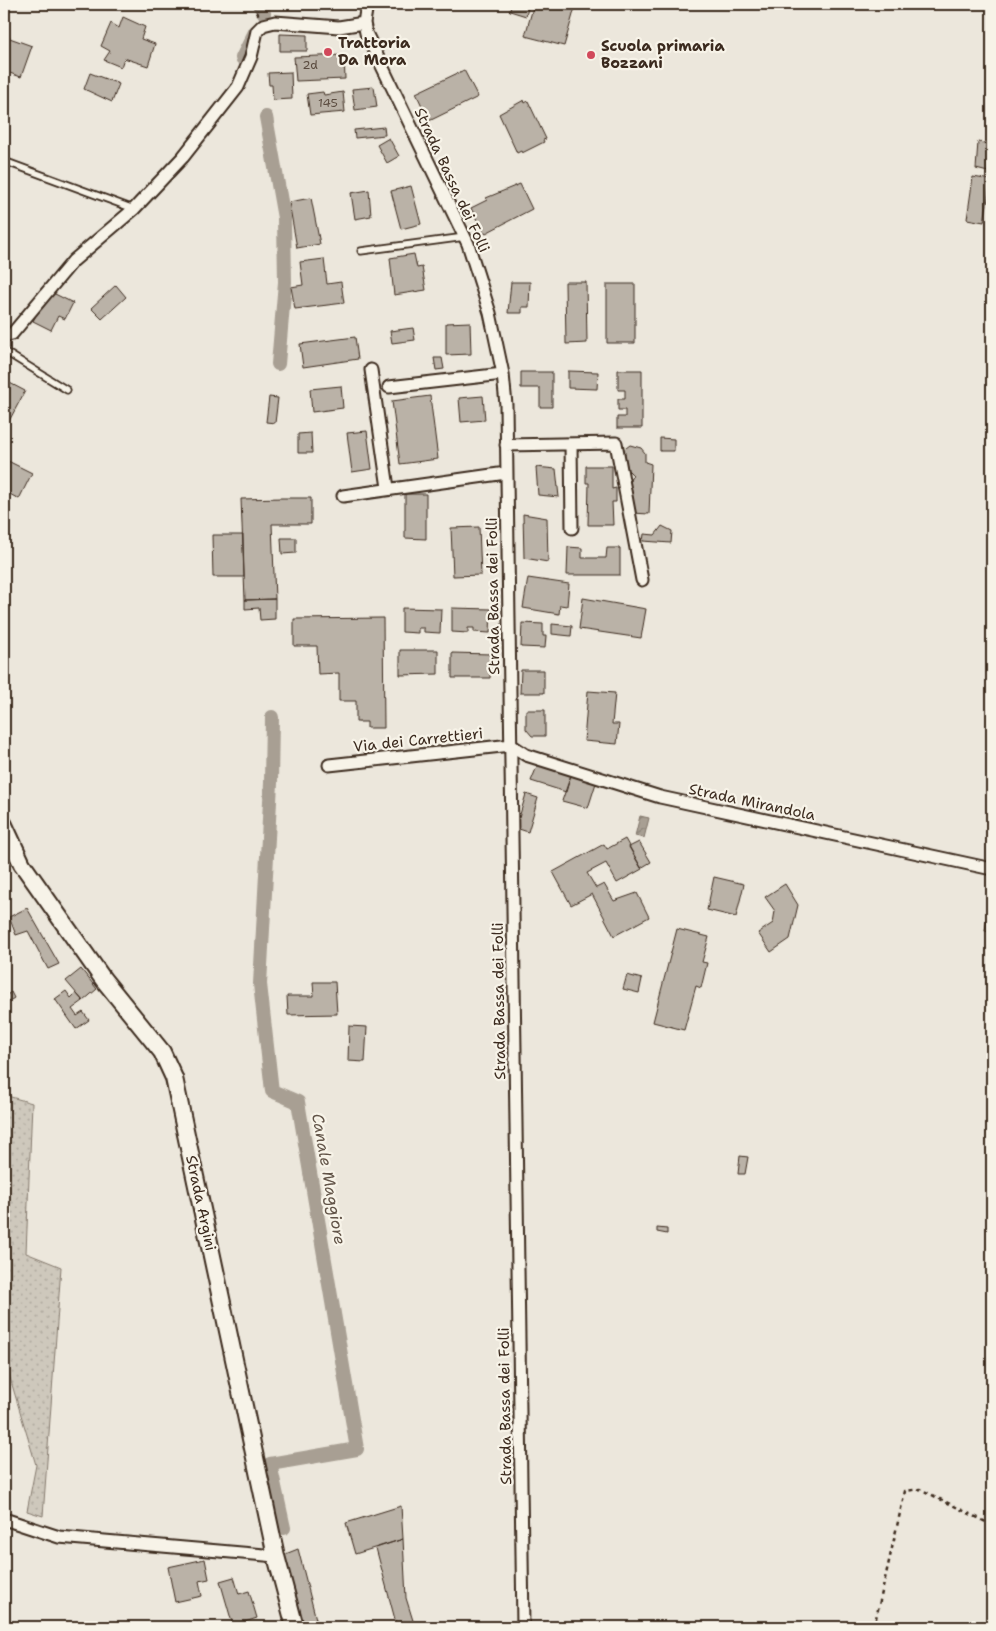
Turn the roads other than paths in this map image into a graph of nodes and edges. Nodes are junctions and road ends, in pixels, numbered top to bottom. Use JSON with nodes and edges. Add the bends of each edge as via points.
{"nodes":[{"id":1,"x":367,"y":4,"type":"edge"},
{"id":2,"x":364,"y":23,"type":"junction"},
{"id":3,"x":4,"y":162,"type":"edge"},
{"id":4,"x":134,"y":209,"type":"junction"},
{"id":5,"x":465,"y":237,"type":"junction"},
{"id":6,"x":361,"y":251,"type":"dead end"},
{"id":7,"x":4,"y":336,"type":"edge"},
{"id":8,"x":4,"y":351,"type":"edge"},
{"id":9,"x":371,"y":370,"type":"dead end"},
{"id":10,"x":503,"y":374,"type":"junction"},
{"id":11,"x":389,"y":387,"type":"dead end"},
{"id":12,"x":68,"y":390,"type":"dead end"},
{"id":13,"x":571,"y":444,"type":"junction"},
{"id":14,"x":506,"y":445,"type":"junction"},
{"id":15,"x":506,"y":473,"type":"junction"},
{"id":16,"x":388,"y":488,"type":"junction"},
{"id":17,"x":343,"y":496,"type":"dead end"},
{"id":18,"x":572,"y":528,"type":"dead end"},
{"id":19,"x":642,"y":580,"type":"dead end"},
{"id":20,"x":511,"y":746,"type":"junction"},
{"id":21,"x":329,"y":765,"type":"dead end"},
{"id":22,"x":4,"y":825,"type":"edge"},
{"id":23,"x":9,"y":851,"type":"edge"},
{"id":24,"x":992,"y":870,"type":"edge"},
{"id":25,"x":4,"y":1519,"type":"edge"},
{"id":26,"x":276,"y":1556,"type":"junction"},
{"id":27,"x":295,"y":1627,"type":"edge"},
{"id":28,"x":523,"y":1627,"type":"edge"}],
"edges":[{"from":1,"to":2,"type":"street"},
{"from":2,"to":4,"type":"street","via":[[339,27],[275,22],[263,25],[257,31],[238,88],[183,157]]},
{"from":2,"to":5,"type":"street","name":"Strada Bassa dei Folli","via":[[381,67]]},
{"from":3,"to":4,"type":"lane"},
{"from":4,"to":7,"type":"street","via":[[73,262],[12,334]]},
{"from":5,"to":6,"type":"lane"},
{"from":5,"to":10,"type":"street","name":"Strada Bassa dei Folli","via":[[490,313]]},
{"from":8,"to":12,"type":"lane"},
{"from":9,"to":16,"type":"street"},
{"from":10,"to":11,"type":"street"},
{"from":10,"to":14,"type":"street","name":"Strada Bassa dei Folli"},
{"from":13,"to":14,"type":"street"},
{"from":13,"to":18,"type":"street"},
{"from":13,"to":19,"type":"street","via":[[616,443]]},
{"from":14,"to":15,"type":"street","name":"Strada Bassa dei Folli"},
{"from":15,"to":16,"type":"street"},
{"from":15,"to":20,"type":"street","name":"Strada Bassa dei Folli"},
{"from":16,"to":17,"type":"street"},
{"from":20,"to":21,"type":"street","name":"Via dei Carrettieri"},
{"from":20,"to":24,"type":"street","name":"Strada Mirandola","via":[[526,755],[660,797]]},
{"from":20,"to":28,"type":"street","name":"Strada Bassa dei Folli"},
{"from":22,"to":23,"type":"main road","name":"Strada Argini"},
{"from":23,"to":26,"type":"main road","name":"Strada Argini","via":[[22,864],[103,979],[162,1052],[174,1078]]},
{"from":25,"to":26,"type":"street","via":[[59,1537]]},
{"from":26,"to":27,"type":"main road","name":"Strada Argini"}]}
